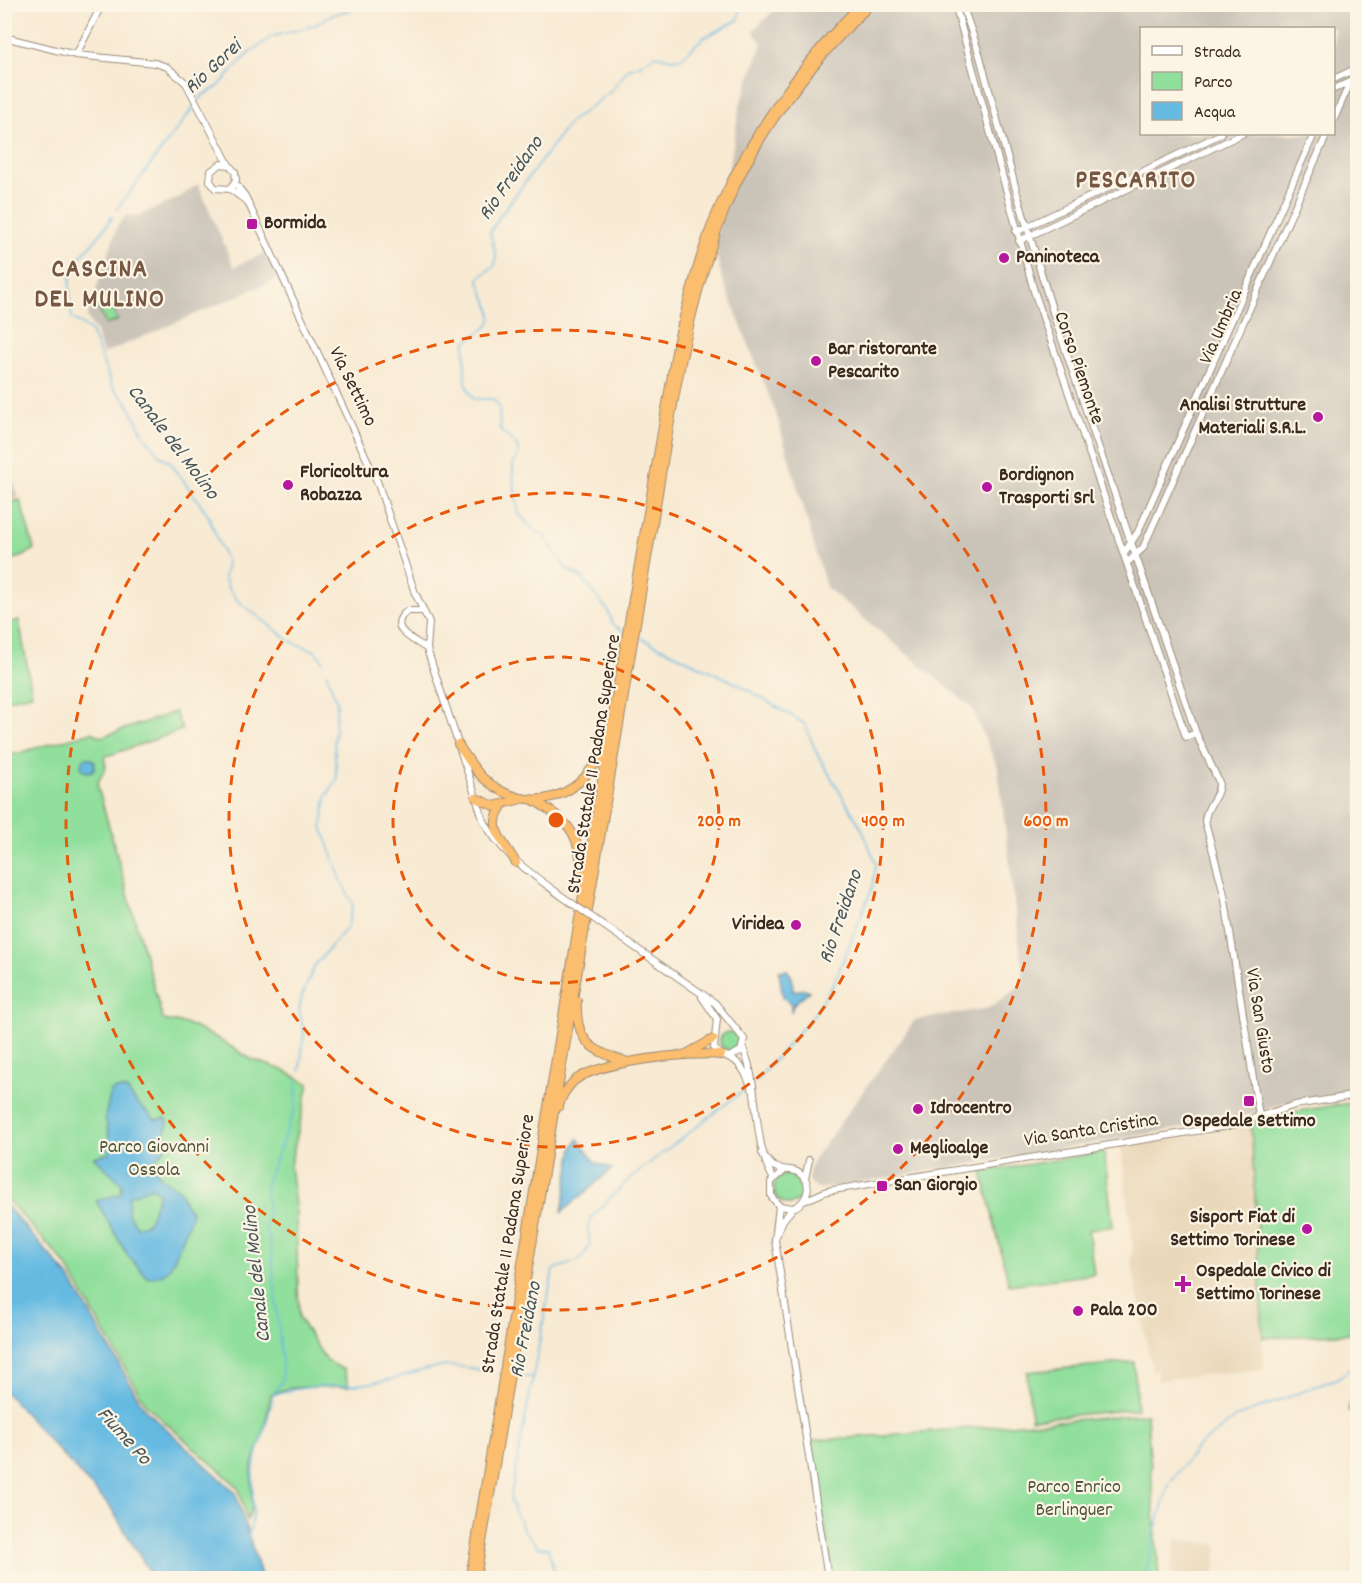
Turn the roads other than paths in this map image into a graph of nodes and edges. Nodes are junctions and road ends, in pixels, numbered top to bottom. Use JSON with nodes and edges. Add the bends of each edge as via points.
{"nodes":[{"id":1,"x":102,"y":4,"type":"edge"},
{"id":2,"x":861,"y":4,"type":"edge"},
{"id":3,"x":871,"y":4,"type":"edge"},
{"id":4,"x":955,"y":4,"type":"edge"},
{"id":5,"x":962,"y":4,"type":"edge"},
{"id":6,"x":4,"y":37,"type":"edge"},
{"id":7,"x":76,"y":55,"type":"junction"},
{"id":8,"x":1357,"y":68,"type":"edge"},
{"id":9,"x":1335,"y":79,"type":"edge"},
{"id":10,"x":1354,"y":80,"type":"edge"},
{"id":11,"x":1335,"y":88,"type":"edge"},
{"id":12,"x":1335,"y":117,"type":"edge"},
{"id":13,"x":1219,"y":135,"type":"edge"},
{"id":14,"x":1240,"y":135,"type":"edge"},
{"id":15,"x":1314,"y":135,"type":"edge"},
{"id":16,"x":1327,"y":135,"type":"edge"},
{"id":17,"x":1003,"y":140,"type":"junction"},
{"id":18,"x":992,"y":143,"type":"junction"},
{"id":19,"x":221,"y":148,"type":"junction"},
{"id":20,"x":220,"y":164,"type":"junction"},
{"id":21,"x":229,"y":165,"type":"junction"},
{"id":22,"x":1145,"y":170,"type":"junction"},
{"id":23,"x":1149,"y":178,"type":"junction"},
{"id":24,"x":232,"y":186,"type":"junction"},
{"id":25,"x":1027,"y":227,"type":"junction"},
{"id":26,"x":1016,"y":232,"type":"junction"},
{"id":27,"x":1029,"y":235,"type":"junction"},
{"id":28,"x":1019,"y":241,"type":"junction"},
{"id":29,"x":1060,"y":333,"type":"junction"},
{"id":30,"x":1049,"y":337,"type":"junction"},
{"id":31,"x":1072,"y":368,"type":"junction"},
{"id":32,"x":1061,"y":372,"type":"junction"},
{"id":33,"x":1132,"y":543,"type":"junction"},
{"id":34,"x":1124,"y":553,"type":"junction"},
{"id":35,"x":1136,"y":555,"type":"junction"},
{"id":36,"x":1127,"y":563,"type":"junction"},
{"id":37,"x":415,"y":593,"type":"junction"},
{"id":38,"x":412,"y":609,"type":"junction"},
{"id":39,"x":422,"y":611,"type":"junction"},
{"id":40,"x":427,"y":633,"type":"junction"},
{"id":41,"x":415,"y":640,"type":"junction"},
{"id":42,"x":427,"y":649,"type":"junction"},
{"id":43,"x":1178,"y":677,"type":"junction"},
{"id":44,"x":1167,"y":681,"type":"junction"},
{"id":45,"x":612,"y":720,"type":"junction"},
{"id":46,"x":1196,"y":734,"type":"junction"},
{"id":47,"x":458,"y":744,"type":"junction"},
{"id":48,"x":476,"y":798,"type":"junction"},
{"id":49,"x":528,"y":799,"type":"junction"},
{"id":50,"x":503,"y":805,"type":"junction"},
{"id":51,"x":516,"y":862,"type":"junction"},
{"id":52,"x":582,"y":897,"type":"junction"},
{"id":53,"x":580,"y":961,"type":"junction"},
{"id":54,"x":697,"y":991,"type":"junction"},
{"id":55,"x":736,"y":1027,"type":"junction"},
{"id":56,"x":717,"y":1030,"type":"junction"},
{"id":57,"x":713,"y":1039,"type":"junction"},
{"id":58,"x":743,"y":1048,"type":"junction"},
{"id":59,"x":684,"y":1055,"type":"junction"},
{"id":60,"x":725,"y":1056,"type":"junction"},
{"id":61,"x":629,"y":1062,"type":"junction"},
{"id":62,"x":754,"y":1095,"type":"junction"},
{"id":63,"x":1358,"y":1095,"type":"edge"},
{"id":64,"x":1258,"y":1116,"type":"junction"},
{"id":65,"x":551,"y":1133,"type":"junction"},
{"id":66,"x":762,"y":1153,"type":"junction"},
{"id":67,"x":783,"y":1171,"type":"junction"},
{"id":68,"x":795,"y":1171,"type":"junction"},
{"id":69,"x":773,"y":1178,"type":"junction"},
{"id":70,"x":806,"y":1183,"type":"junction"},
{"id":71,"x":827,"y":1191,"type":"junction"},
{"id":72,"x":804,"y":1201,"type":"junction"},
{"id":73,"x":779,"y":1206,"type":"junction"},
{"id":74,"x":793,"y":1208,"type":"junction"},
{"id":75,"x":775,"y":1240,"type":"junction"},
{"id":76,"x":482,"y":1525,"type":"junction"},
{"id":77,"x":479,"y":1546,"type":"junction"},
{"id":78,"x":470,"y":1578,"type":"edge"},
{"id":79,"x":476,"y":1578,"type":"edge"},
{"id":80,"x":828,"y":1578,"type":"edge"}],
"edges":[{"from":1,"to":7,"type":"street"},
{"from":2,"to":45,"type":"highway","name":"Strada Statale 11 Padana Superiore","via":[[792,82],[751,145],[721,203],[678,340]]},
{"from":3,"to":53,"type":"highway","name":"Strada Statale 11 Padana Superiore","via":[[804,76],[774,119],[726,206],[697,291],[673,401]]},
{"from":4,"to":18,"type":"street","name":"Corso Piemonte"},
{"from":5,"to":17,"type":"street","name":"Corso Piemonte"},
{"from":6,"to":7,"type":"street"},
{"from":7,"to":19,"type":"street","via":[[161,65],[177,74],[193,95]]},
{"from":8,"to":9,"type":"street"},
{"from":8,"to":10,"type":"street"},
{"from":10,"to":11,"type":"street"},
{"from":10,"to":12,"type":"street"},
{"from":13,"to":22,"type":"street"},
{"from":14,"to":23,"type":"street"},
{"from":15,"to":33,"type":"street","name":"Via Umbria"},
{"from":16,"to":35,"type":"street","name":"Via Umbria","via":[[1143,548]]},
{"from":17,"to":18,"type":"street"},
{"from":17,"to":25,"type":"street","name":"Corso Piemonte"},
{"from":18,"to":26,"type":"street","name":"Corso Piemonte"},
{"from":19,"to":20,"type":"street"},
{"from":19,"to":21,"type":"street"},
{"from":20,"to":21,"type":"street"},
{"from":20,"to":24,"type":"street","via":[[211,171],[210,182],[219,190]]},
{"from":21,"to":24,"type":"street","via":[[235,172]]},
{"from":22,"to":23,"type":"street"},
{"from":22,"to":25,"type":"street"},
{"from":23,"to":27,"type":"street"},
{"from":24,"to":37,"type":"street","name":"Via Settimo","via":[[246,201],[378,482]]},
{"from":25,"to":26,"type":"street"},
{"from":25,"to":27,"type":"street","name":"Corso Piemonte"},
{"from":26,"to":28,"type":"street","name":"Corso Piemonte"},
{"from":27,"to":28,"type":"street"},
{"from":27,"to":29,"type":"street","name":"Corso Piemonte"},
{"from":28,"to":30,"type":"street","name":"Corso Piemonte"},
{"from":29,"to":30,"type":"street"},
{"from":29,"to":31,"type":"street","name":"Corso Piemonte"},
{"from":30,"to":32,"type":"street","name":"Corso Piemonte"},
{"from":31,"to":32,"type":"street"},
{"from":31,"to":33,"type":"street","name":"Corso Piemonte"},
{"from":32,"to":34,"type":"street","name":"Corso Piemonte"},
{"from":33,"to":34,"type":"street","name":"Via Umbria"},
{"from":33,"to":35,"type":"street","name":"Corso Piemonte"},
{"from":34,"to":36,"type":"street","name":"Corso Piemonte"},
{"from":35,"to":36,"type":"street","name":"Via Umbria"},
{"from":35,"to":43,"type":"street","name":"Corso Piemonte"},
{"from":36,"to":44,"type":"street","name":"Corso Piemonte"},
{"from":37,"to":38,"type":"street"},
{"from":37,"to":39,"type":"street","name":"Via Settimo"},
{"from":38,"to":39,"type":"street"},
{"from":38,"to":41,"type":"street","via":[[401,617],[399,626],[403,635]]},
{"from":39,"to":40,"type":"street","via":[[429,622]]},
{"from":40,"to":41,"type":"street"},
{"from":40,"to":42,"type":"street"},
{"from":41,"to":42,"type":"street"},
{"from":42,"to":47,"type":"street"},
{"from":43,"to":44,"type":"street"},
{"from":43,"to":46,"type":"street","name":"Corso Piemonte"},
{"from":44,"to":46,"type":"street","name":"Corso Piemonte","via":[[1186,737]]},
{"from":45,"to":49,"type":"highway","via":[[587,777],[561,795]]},
{"from":45,"to":52,"type":"highway","name":"Strada Statale 11 Padana Superiore"},
{"from":46,"to":64,"type":"street","name":"Via San Giusto","via":[[1219,782],[1204,819],[1224,894]]},
{"from":47,"to":48,"type":"street"},
{"from":47,"to":49,"type":"highway","via":[[484,778],[502,790]]},
{"from":48,"to":50,"type":"highway","via":[[488,805]]},
{"from":48,"to":51,"type":"street","via":[[488,830]]},
{"from":49,"to":50,"type":"highway"},
{"from":49,"to":52,"type":"highway","via":[[554,812],[573,831],[578,843]]},
{"from":50,"to":51,"type":"highway","via":[[496,817],[495,830]]},
{"from":51,"to":54,"type":"street","bridge":true},
{"from":52,"to":76,"type":"highway","name":"Strada Statale 11 Padana Superiore"},
{"from":53,"to":61,"type":"highway","via":[[577,1017],[582,1037],[598,1053]]},
{"from":53,"to":65,"type":"highway","name":"Strada Statale 11 Padana Superiore"},
{"from":54,"to":55,"type":"street","via":[[715,1003]]},
{"from":54,"to":56,"type":"street","via":[[713,1010]]},
{"from":55,"to":56,"type":"street"},
{"from":55,"to":58,"type":"street","via":[[744,1038]]},
{"from":56,"to":57,"type":"street"},
{"from":57,"to":59,"type":"highway"},
{"from":57,"to":60,"type":"street","via":[[714,1048]]},
{"from":58,"to":60,"type":"street"},
{"from":58,"to":62,"type":"street"},
{"from":59,"to":60,"type":"highway"},
{"from":59,"to":61,"type":"highway"},
{"from":60,"to":62,"type":"street","via":[[744,1071]]},
{"from":61,"to":65,"type":"highway","via":[[592,1070],[573,1081],[561,1099]]},
{"from":62,"to":66,"type":"street"},
{"from":63,"to":64,"type":"street","name":"Via Santa Cristina","via":[[1295,1105]]},
{"from":64,"to":71,"type":"street","name":"Via Santa Cristina","via":[[1233,1125]]},
{"from":65,"to":76,"type":"highway","name":"Strada Statale 11 Padana Superiore"},
{"from":66,"to":67,"type":"street"},
{"from":66,"to":69,"type":"street"},
{"from":67,"to":68,"type":"street"},
{"from":67,"to":69,"type":"street"},
{"from":68,"to":70,"type":"street"},
{"from":68,"to":70,"type":"street","via":[[809,1160]]},
{"from":69,"to":73,"type":"street","via":[[770,1191]]},
{"from":70,"to":71,"type":"street","name":"Via Santa Cristina"},
{"from":70,"to":72,"type":"street"},
{"from":71,"to":72,"type":"street","name":"Via Santa Cristina"},
{"from":72,"to":74,"type":"street"},
{"from":73,"to":74,"type":"street"},
{"from":73,"to":75,"type":"street"},
{"from":74,"to":75,"type":"street"},
{"from":75,"to":80,"type":"street"},
{"from":76,"to":77,"type":"highway","name":"Strada Statale 11 Padana Superiore"},
{"from":77,"to":78,"type":"highway","name":"Strada Statale 11 Padana Superiore"},
{"from":77,"to":79,"type":"highway","name":"Strada Statale 11 Padana Superiore"}]}
